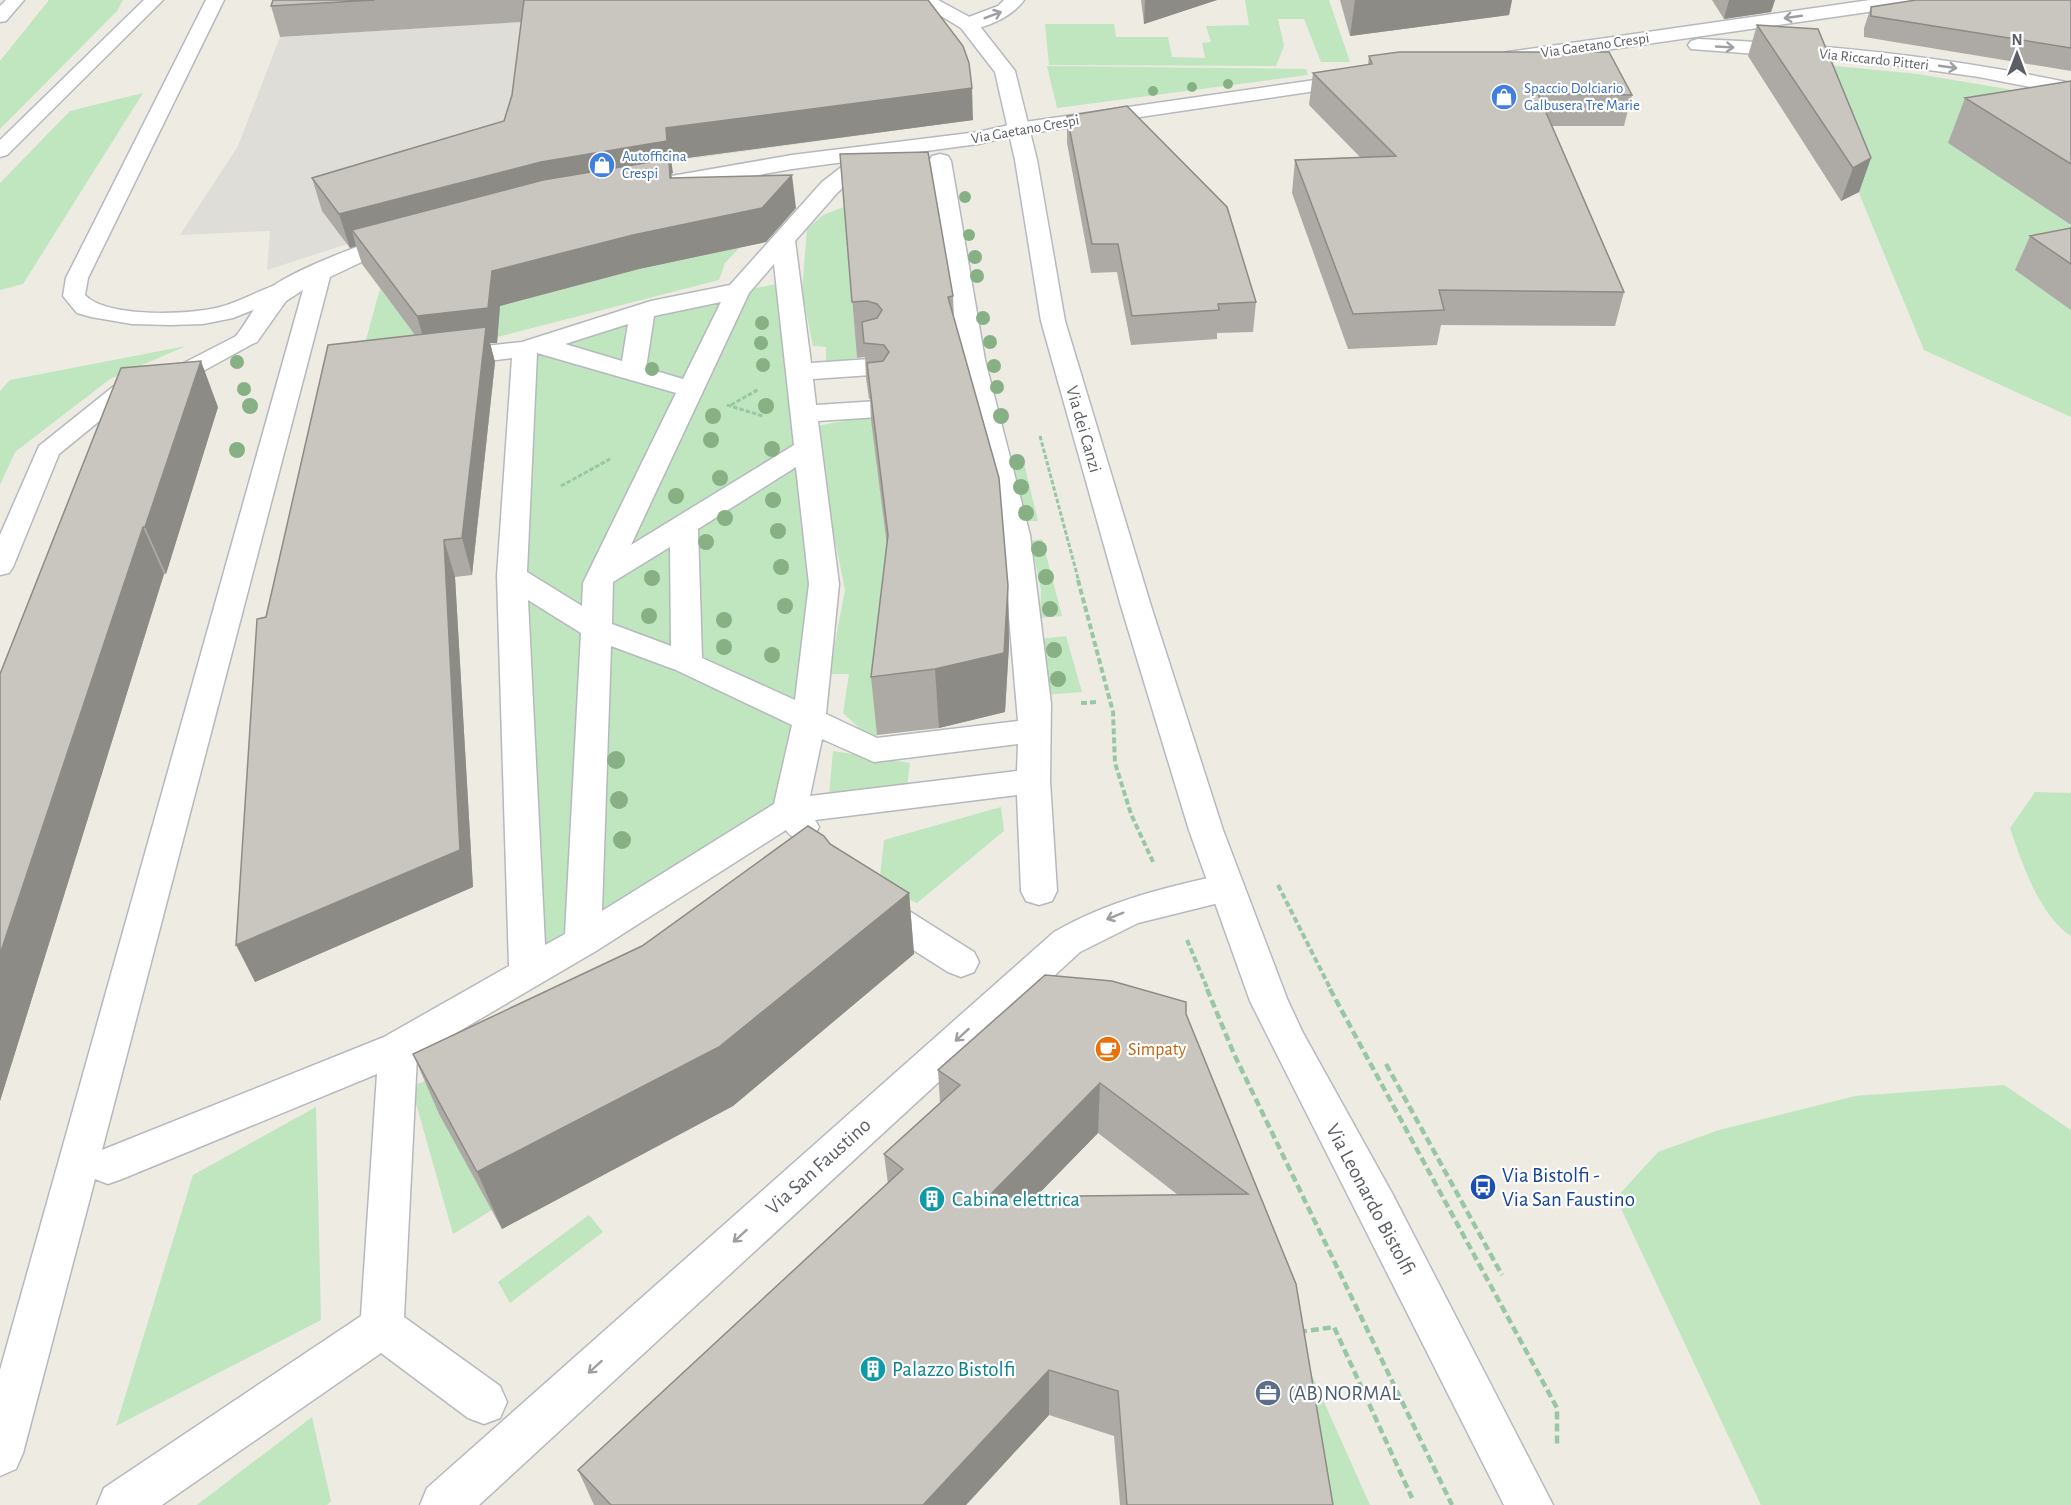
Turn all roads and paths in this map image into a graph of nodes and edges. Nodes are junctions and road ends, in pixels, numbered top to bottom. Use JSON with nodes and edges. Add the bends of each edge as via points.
{"nodes":[{"id":1,"x":15,"y":0,"type":"edge"},
{"id":2,"x":154,"y":0,"type":"edge"},
{"id":3,"x":215,"y":0,"type":"edge"},
{"id":4,"x":924,"y":0,"type":"edge"},
{"id":5,"x":1015,"y":0,"type":"edge"},
{"id":6,"x":1909,"y":0,"type":"edge"},
{"id":7,"x":1851,"y":8,"type":"junction"},
{"id":8,"x":0,"y":17,"type":"edge"},
{"id":9,"x":968,"y":24,"type":"junction"},
{"id":10,"x":1604,"y":44,"type":"junction"},
{"id":11,"x":1848,"y":55,"type":"junction"},
{"id":12,"x":1488,"y":61,"type":"edge"},
{"id":13,"x":1372,"y":78,"type":"edge"},
{"id":14,"x":2071,"y":89,"type":"edge"},
{"id":15,"x":1018,"y":129,"type":"junction"},
{"id":16,"x":0,"y":151,"type":"edge"},
{"id":17,"x":940,"y":161,"type":"dead end"},
{"id":18,"x":852,"y":170,"type":"edge"},
{"id":19,"x":641,"y":188,"type":"edge"},
{"id":20,"x":424,"y":237,"type":"edge"},
{"id":21,"x":783,"y":237,"type":"junction"},
{"id":22,"x":320,"y":271,"type":"junction"},
{"id":23,"x":285,"y":289,"type":"junction"},
{"id":24,"x":738,"y":291,"type":"junction"},
{"id":25,"x":642,"y":312,"type":"junction"},
{"id":26,"x":248,"y":338,"type":"joint"},
{"id":27,"x":532,"y":347,"type":"junction"},
{"id":28,"x":430,"y":360,"type":"edge"},
{"id":29,"x":633,"y":372,"type":"junction"},
{"id":30,"x":799,"y":372,"type":"junction"},
{"id":31,"x":872,"y":373,"type":"edge"},
{"id":32,"x":690,"y":390,"type":"junction"},
{"id":33,"x":878,"y":409,"type":"edge"},
{"id":34,"x":674,"y":425,"type":"junction"},
{"id":35,"x":805,"y":431,"type":"junction"},
{"id":36,"x":515,"y":510,"type":"junction"},
{"id":37,"x":684,"y":526,"type":"junction"},
{"id":38,"x":0,"y":567,"type":"edge"},
{"id":39,"x":512,"y":576,"type":"junction"},
{"id":40,"x":602,"y":576,"type":"junction"},
{"id":41,"x":597,"y":629,"type":"junction"},
{"id":42,"x":687,"y":663,"type":"junction"},
{"id":43,"x":809,"y":721,"type":"junction"},
{"id":44,"x":1035,"y":730,"type":"junction"},
{"id":45,"x":1033,"y":781,"type":"junction"},
{"id":46,"x":790,"y":811,"type":"junction"},
{"id":47,"x":824,"y":857,"type":"edge"},
{"id":48,"x":1273,"y":874,"type":"dead end"},
{"id":49,"x":845,"y":884,"type":"edge"},
{"id":50,"x":1226,"y":888,"type":"junction"},
{"id":51,"x":1039,"y":891,"type":"dead end"},
{"id":52,"x":1171,"y":900,"type":"junction"},
{"id":53,"x":583,"y":941,"type":"junction"},
{"id":54,"x":961,"y":962,"type":"dead end"},
{"id":55,"x":528,"y":974,"type":"junction"},
{"id":56,"x":398,"y":1048,"type":"junction"},
{"id":57,"x":1386,"y":1064,"type":"dead end"},
{"id":58,"x":108,"y":1166,"type":"dead end"},
{"id":59,"x":1502,"y":1275,"type":"dead end"},
{"id":60,"x":382,"y":1327,"type":"junction"},
{"id":61,"x":1291,"y":1333,"type":"edge"},
{"id":62,"x":484,"y":1402,"type":"dead end"},
{"id":63,"x":0,"y":1453,"type":"edge"},
{"id":64,"x":1557,"y":1453,"type":"dead end"},
{"id":65,"x":1412,"y":1498,"type":"dead end"},
{"id":66,"x":121,"y":1505,"type":"edge"},
{"id":67,"x":444,"y":1505,"type":"edge"},
{"id":68,"x":1452,"y":1505,"type":"edge"},
{"id":69,"x":1529,"y":1505,"type":"edge"}],
"edges":[{"from":1,"to":8,"type":"lane"},
{"from":2,"to":16,"type":"lane"},
{"from":3,"to":23,"type":"lane","via":[[77,278],[74,296],[85,308],[110,316],[189,316],[214,315],[246,306]]},
{"from":4,"to":9,"type":"street"},
{"from":9,"to":5,"type":"street","one_way":true,"via":[[1005,10]]},
{"from":6,"to":7,"type":"street","name":"Via Gaetano Crespi"},
{"from":7,"to":10,"type":"street","name":"Via Gaetano Crespi","one_way":true},
{"from":7,"to":11,"type":"street","via":[[1812,28],[1812,37],[1823,46]]},
{"from":9,"to":15,"type":"street","name":"Via dei Canzi","via":[[1005,71]]},
{"from":10,"to":11,"type":"street","name":"Via Riccardo Pitteri","one_way":true,"via":[[1701,45]]},
{"from":10,"to":12,"type":"street","name":"Via Gaetano Crespi"},
{"from":11,"to":14,"type":"street","name":"Via Riccardo Pitteri","one_way":true},
{"from":13,"to":15,"type":"street","name":"Via Gaetano Crespi"},
{"from":15,"to":19,"type":"street","name":"Via Gaetano Crespi"},
{"from":15,"to":50,"type":"street","name":"Via dei Canzi","via":[[1053,321],[1136,606]]},
{"from":17,"to":44,"type":"street","via":[[959,361],[968,401],[1016,535]]},
{"from":18,"to":21,"type":"street","via":[[830,187]]},
{"from":20,"to":22,"type":"street","via":[[362,253]]},
{"from":21,"to":24,"type":"street"},
{"from":21,"to":30,"type":"street"},
{"from":22,"to":23,"type":"street"},
{"from":22,"to":63,"type":"street"},
{"from":23,"to":26,"type":"street"},
{"from":24,"to":25,"type":"street"},
{"from":24,"to":32,"type":"street"},
{"from":25,"to":27,"type":"street"},
{"from":25,"to":29,"type":"street"},
{"from":26,"to":38,"type":"lane","via":[[186,371],[122,391],[48,451]]},
{"from":27,"to":28,"type":"street"},
{"from":27,"to":29,"type":"street"},
{"from":27,"to":36,"type":"street"},
{"from":29,"to":32,"type":"street"},
{"from":30,"to":31,"type":"street","via":[[843,369]]},
{"from":30,"to":35,"type":"street"},
{"from":32,"to":34,"type":"street"},
{"from":32,"to":35,"type":"path"},
{"from":33,"to":35,"type":"street"},
{"from":34,"to":36,"type":"path"},
{"from":34,"to":40,"type":"street"},
{"from":35,"to":37,"type":"street"},
{"from":35,"to":43,"type":"street","via":[[824,584]]},
{"from":36,"to":39,"type":"street"},
{"from":37,"to":40,"type":"street"},
{"from":37,"to":42,"type":"street"},
{"from":39,"to":41,"type":"street"},
{"from":39,"to":55,"type":"street"},
{"from":40,"to":41,"type":"street","via":[[598,583]]},
{"from":41,"to":42,"type":"street"},
{"from":41,"to":53,"type":"street"},
{"from":42,"to":43,"type":"street"},
{"from":43,"to":44,"type":"street","via":[[874,750]]},
{"from":43,"to":46,"type":"street"},
{"from":44,"to":45,"type":"street"},
{"from":45,"to":46,"type":"street"},
{"from":45,"to":51,"type":"street"},
{"from":46,"to":47,"type":"street"},
{"from":46,"to":53,"type":"street"},
{"from":48,"to":64,"type":"path","via":[[1297,927],[1557,1408]]},
{"from":49,"to":54,"type":"street","via":[[852,894]]},
{"from":50,"to":52,"type":"street","name":"Via San Faustino"},
{"from":50,"to":69,"type":"street","name":"Via Leonardo Bistolfi","via":[[1287,1040],[1378,1208]]},
{"from":52,"to":67,"type":"street","name":"Via San Faustino","one_way":true,"via":[[1122,912],[1067,942]]},
{"from":52,"to":68,"type":"path","via":[[1233,1054]]},
{"from":53,"to":55,"type":"street"},
{"from":55,"to":56,"type":"street"},
{"from":56,"to":58,"type":"street"},
{"from":56,"to":60,"type":"street"},
{"from":57,"to":59,"type":"path"},
{"from":60,"to":62,"type":"street"},
{"from":60,"to":66,"type":"street"},
{"from":61,"to":65,"type":"path","via":[[1334,1327]]}]}
